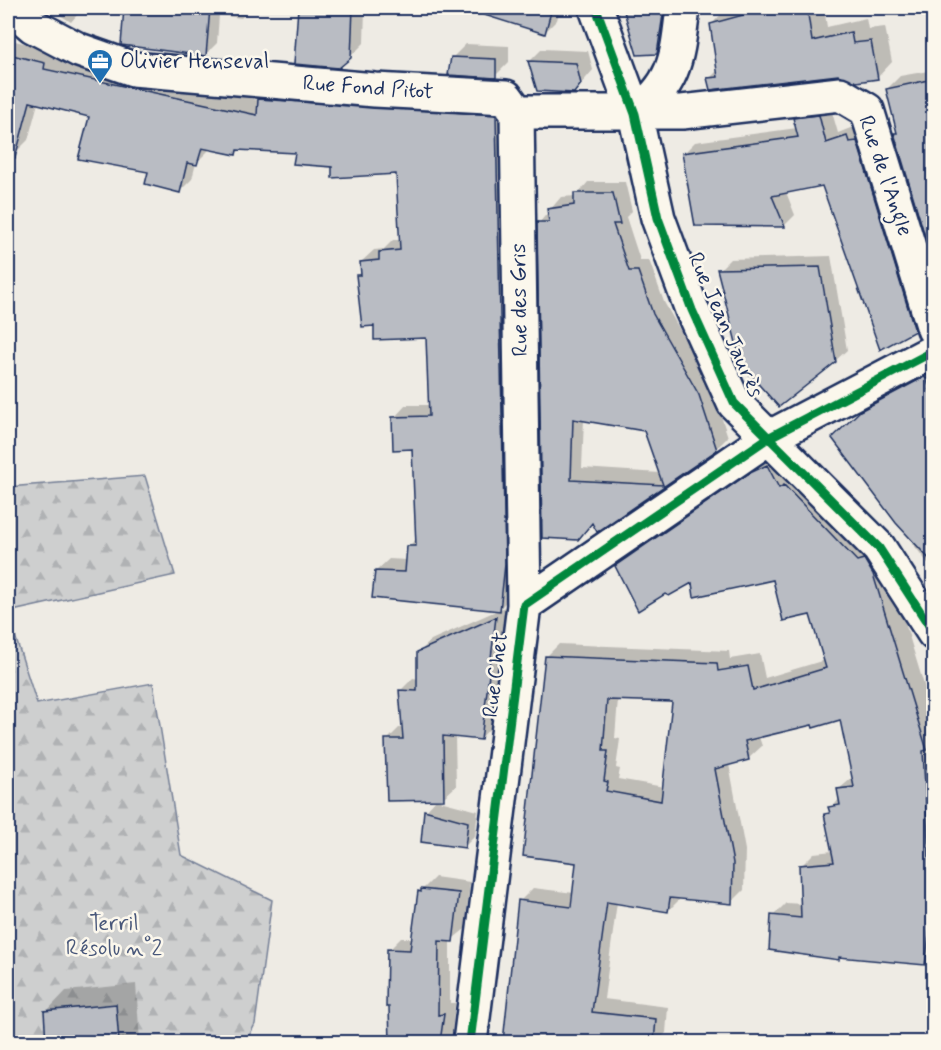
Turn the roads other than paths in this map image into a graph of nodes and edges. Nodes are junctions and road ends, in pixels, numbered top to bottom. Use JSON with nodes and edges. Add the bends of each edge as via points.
{"nodes":[{"id":1,"x":12,"y":8,"type":"edge"},
{"id":2,"x":596,"y":8,"type":"edge"},
{"id":3,"x":683,"y":8,"type":"edge"},
{"id":4,"x":517,"y":112,"type":"junction"},
{"id":5,"x":634,"y":114,"type":"junction"},
{"id":6,"x":933,"y":329,"type":"edge"},
{"id":7,"x":933,"y":351,"type":"edge"},
{"id":8,"x":768,"y":438,"type":"junction"},
{"id":9,"x":923,"y":590,"type":"edge"},
{"id":10,"x":524,"y":605,"type":"junction"},
{"id":11,"x":933,"y":633,"type":"edge"},
{"id":12,"x":470,"y":1042,"type":"edge"}],
"edges":[{"from":1,"to":4,"type":"street","name":"Rue Fond Pitot","via":[[33,26],[79,50],[133,69],[506,98]]},
{"from":2,"to":5,"type":"street","name":"Rue Jean Jaurès"},
{"from":3,"to":5,"type":"street","via":[[676,65],[654,99]]},
{"from":4,"to":5,"type":"street"},
{"from":4,"to":10,"type":"street","name":"Rue des Gris"},
{"from":5,"to":6,"type":"street","name":"Rue de l'Angle","via":[[840,94],[867,110]]},
{"from":5,"to":8,"type":"street","name":"Rue Jean Jaurès","via":[[658,218],[692,310],[734,403]]},
{"from":7,"to":8,"type":"street","name":"Rue Chet"},
{"from":8,"to":9,"type":"street","name":"Rue Jean Jaurès"},
{"from":8,"to":10,"type":"street","name":"Rue Chet"},
{"from":9,"to":11,"type":"street","name":"Rue Jean Jaurès"},
{"from":10,"to":12,"type":"street","name":"Rue Chet"}]}
